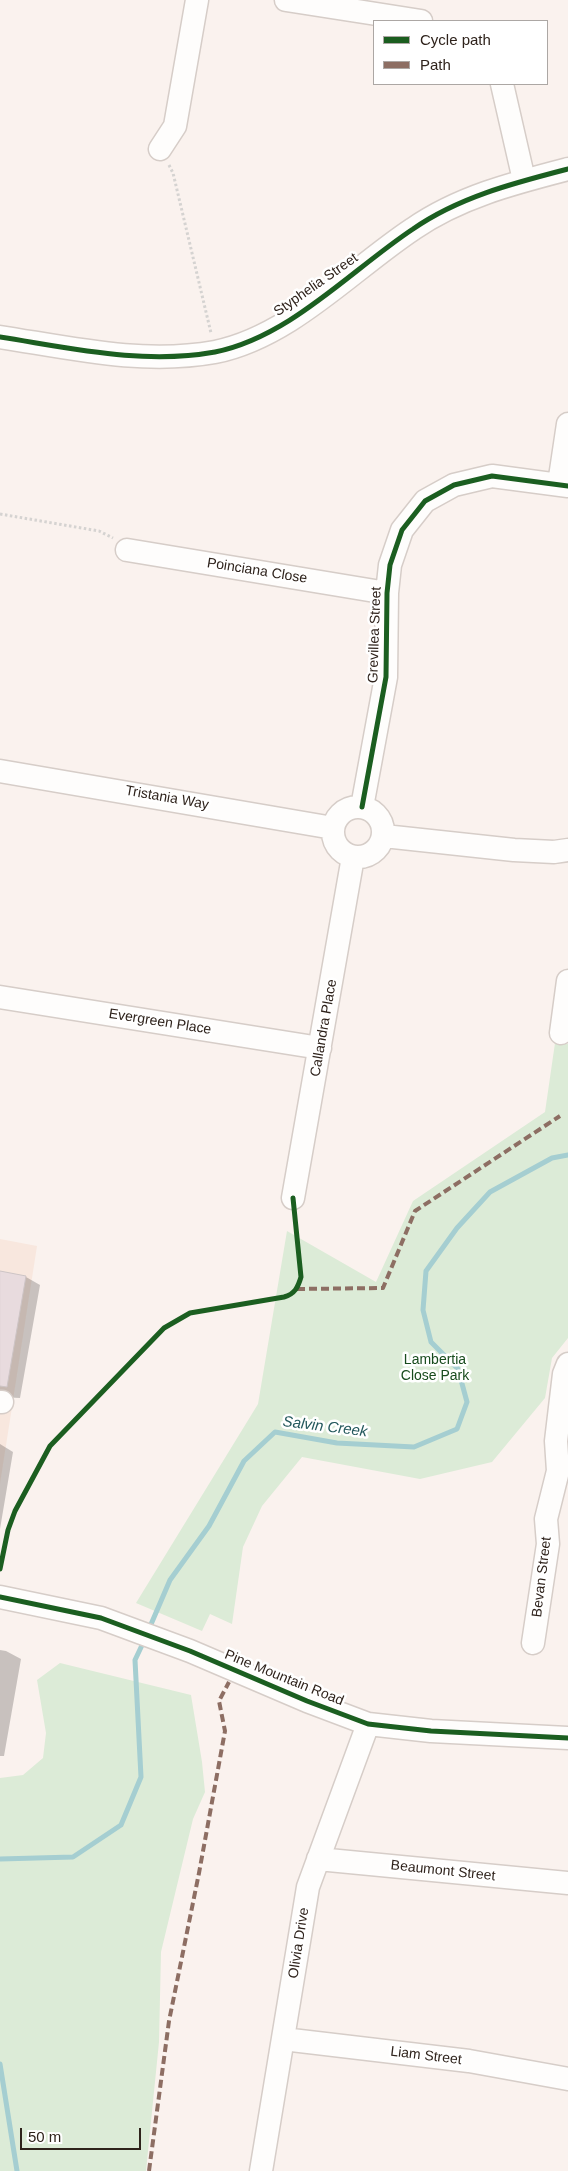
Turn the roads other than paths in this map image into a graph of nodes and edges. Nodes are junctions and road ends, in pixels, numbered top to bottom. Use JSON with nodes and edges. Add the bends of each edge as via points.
{"nodes":[{"id":1,"x":197,"y":0,"type":"edge"},
{"id":2,"x":286,"y":0,"type":"edge"},
{"id":3,"x":415,"y":20,"type":"edge"},
{"id":4,"x":502,"y":85,"type":"edge"},
{"id":5,"x":160,"y":149,"type":"road end"},
{"id":6,"x":568,"y":170,"type":"edge"},
{"id":7,"x":524,"y":180,"type":"junction"},
{"id":8,"x":0,"y":337,"type":"edge"},
{"id":9,"x":568,"y":424,"type":"edge"},
{"id":10,"x":563,"y":485,"type":"edge"},
{"id":11,"x":127,"y":550,"type":"road end"},
{"id":12,"x":386,"y":592,"type":"junction"},
{"id":13,"x":0,"y":771,"type":"edge"},
{"id":14,"x":362,"y":807,"type":"junction"},
{"id":15,"x":333,"y":828,"type":"junction"},
{"id":16,"x":384,"y":836,"type":"junction"},
{"id":17,"x":568,"y":850,"type":"edge"},
{"id":18,"x":353,"y":857,"type":"junction"},
{"id":19,"x":568,"y":981,"type":"edge"},
{"id":20,"x":0,"y":997,"type":"edge"},
{"id":21,"x":561,"y":1033,"type":"dead end"},
{"id":22,"x":320,"y":1048,"type":"junction"},
{"id":23,"x":293,"y":1198,"type":"dead end"},
{"id":24,"x":568,"y":1364,"type":"edge"},
{"id":25,"x":0,"y":1597,"type":"edge"},
{"id":26,"x":533,"y":1643,"type":"dead end"},
{"id":27,"x":368,"y":1724,"type":"junction"},
{"id":28,"x":568,"y":1738,"type":"edge"},
{"id":29,"x":318,"y":1859,"type":"junction"},
{"id":30,"x":568,"y":1883,"type":"edge"},
{"id":31,"x":283,"y":2039,"type":"junction"},
{"id":32,"x":568,"y":2079,"type":"edge"},
{"id":33,"x":261,"y":2171,"type":"edge"}],
"edges":[{"from":1,"to":5,"type":"street","via":[[175,126]]},
{"from":2,"to":3,"type":"street"},
{"from":4,"to":7,"type":"street"},
{"from":6,"to":7,"type":"street","name":"Styphelia Street"},
{"from":7,"to":8,"type":"street","name":"Styphelia Street","via":[[458,203],[414,228],[292,319],[248,341],[215,352],[163,357],[120,356]]},
{"from":9,"to":10,"type":"street"},
{"from":10,"to":12,"type":"street","name":"Grevillea Street","via":[[492,476],[454,484],[425,501],[402,530],[390,565]]},
{"from":11,"to":12,"type":"street","name":"Poinciana Close"},
{"from":12,"to":14,"type":"street","name":"Grevillea Street","via":[[386,677]]},
{"from":13,"to":15,"type":"street","name":"Tristania Way"},
{"from":14,"to":15,"type":"street","via":[[343,811]]},
{"from":14,"to":16,"type":"street","via":[[379,817]]},
{"from":15,"to":18,"type":"street","via":[[337,846]]},
{"from":16,"to":17,"type":"street","via":[[514,850]]},
{"from":16,"to":18,"type":"street","via":[[373,853]]},
{"from":18,"to":22,"type":"street","name":"Callandra Place"},
{"from":19,"to":21,"type":"street"},
{"from":20,"to":22,"type":"street","name":"Evergreen Place"},
{"from":22,"to":23,"type":"street","name":"Callandra Place"},
{"from":24,"to":26,"type":"street","name":"Bevan Street","via":[[556,1441],[556,1487],[546,1518],[548,1544]]},
{"from":25,"to":27,"type":"street","name":"Pine Mountain Road","via":[[101,1618]]},
{"from":27,"to":28,"type":"street","name":"Pine Mountain Road","via":[[431,1732]]},
{"from":27,"to":29,"type":"street","name":"Olivia Drive"},
{"from":29,"to":30,"type":"street","name":"Beaumont Street"},
{"from":29,"to":31,"type":"street","name":"Olivia Drive","via":[[308,1888]]},
{"from":31,"to":32,"type":"street","name":"Liam Street","via":[[469,2061]]},
{"from":31,"to":33,"type":"street","name":"Olivia Drive"}]}
